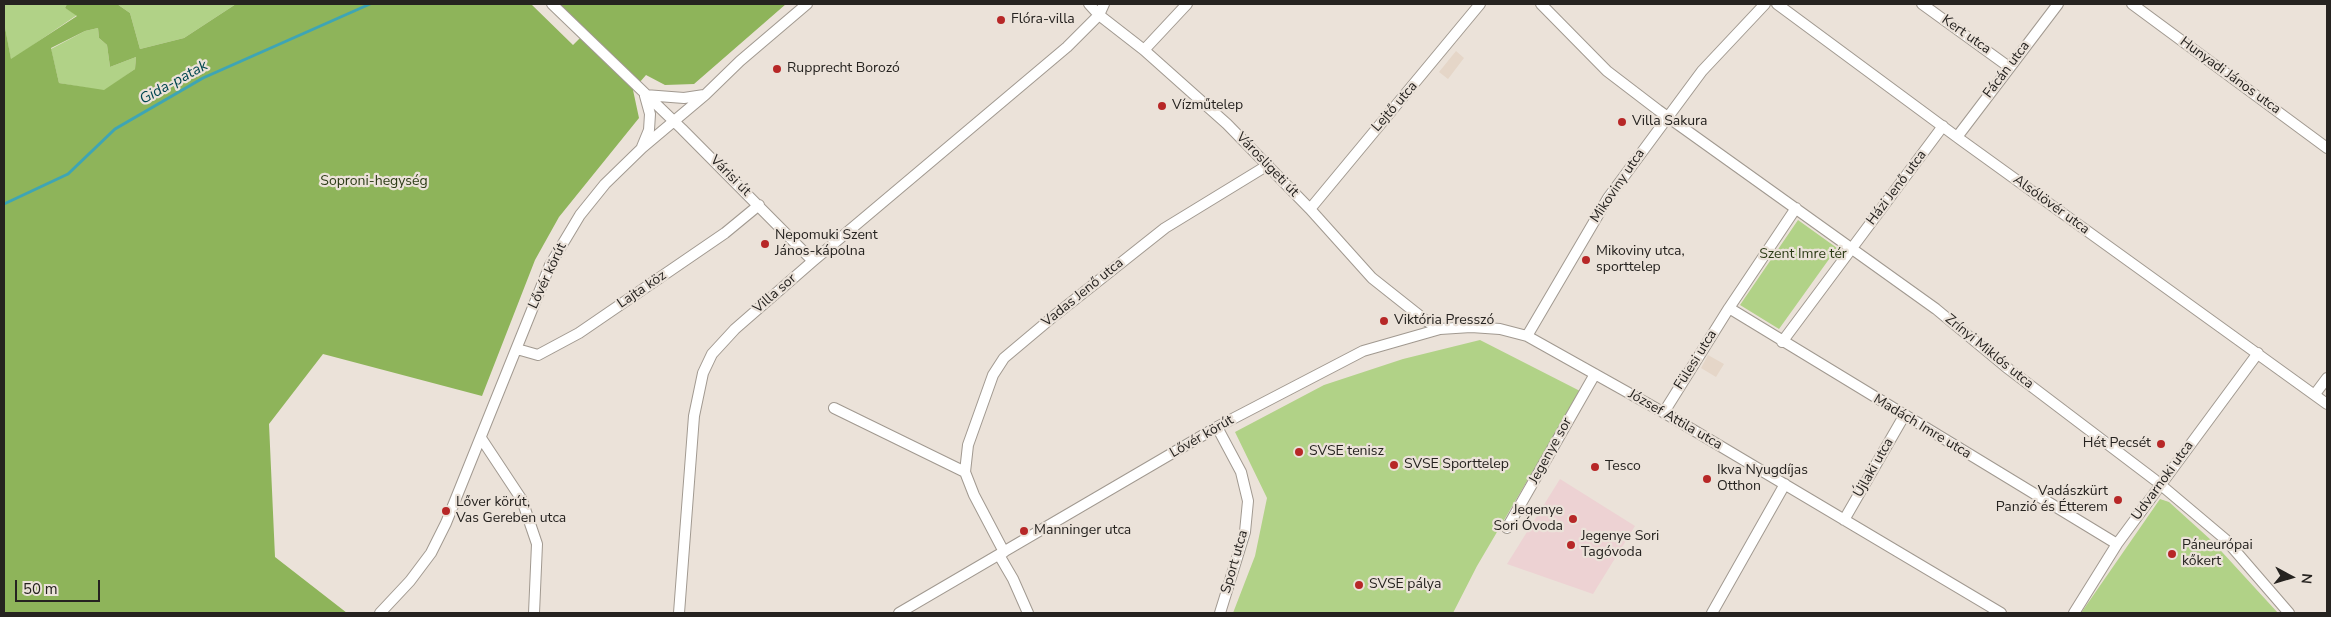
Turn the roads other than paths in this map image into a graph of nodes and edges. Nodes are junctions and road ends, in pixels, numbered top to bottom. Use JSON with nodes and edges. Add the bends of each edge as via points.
{"nodes":[{"id":1,"x":552,"y":4,"type":"edge"},
{"id":2,"x":807,"y":4,"type":"edge"},
{"id":3,"x":1089,"y":4,"type":"edge"},
{"id":4,"x":1104,"y":4,"type":"edge"},
{"id":5,"x":1187,"y":4,"type":"edge"},
{"id":6,"x":1480,"y":4,"type":"edge"},
{"id":7,"x":1541,"y":4,"type":"edge"},
{"id":8,"x":1765,"y":4,"type":"edge"},
{"id":9,"x":1777,"y":4,"type":"edge"},
{"id":10,"x":1922,"y":4,"type":"edge"},
{"id":11,"x":2058,"y":4,"type":"edge"},
{"id":12,"x":2132,"y":4,"type":"edge"},
{"id":13,"x":1099,"y":15,"type":"junction"},
{"id":14,"x":1144,"y":50,"type":"junction"},
{"id":15,"x":2009,"y":67,"type":"junction"},
{"id":16,"x":645,"y":94,"type":"junction"},
{"id":17,"x":706,"y":95,"type":"junction"},
{"id":18,"x":1667,"y":116,"type":"junction"},
{"id":19,"x":673,"y":120,"type":"junction"},
{"id":20,"x":1943,"y":126,"type":"junction"},
{"id":21,"x":1957,"y":137,"type":"junction"},
{"id":22,"x":642,"y":148,"type":"junction"},
{"id":23,"x":2327,"y":148,"type":"edge"},
{"id":24,"x":1268,"y":166,"type":"junction"},
{"id":25,"x":759,"y":205,"type":"junction"},
{"id":26,"x":1796,"y":208,"type":"junction"},
{"id":27,"x":1310,"y":209,"type":"junction"},
{"id":28,"x":1852,"y":249,"type":"junction"},
{"id":29,"x":813,"y":261,"type":"junction"},
{"id":30,"x":1729,"y":308,"type":"junction"},
{"id":31,"x":1440,"y":330,"type":"junction"},
{"id":32,"x":1527,"y":336,"type":"junction"},
{"id":33,"x":1782,"y":342,"type":"junction"},
{"id":34,"x":517,"y":349,"type":"junction"},
{"id":35,"x":2258,"y":353,"type":"junction"},
{"id":36,"x":1595,"y":374,"type":"junction"},
{"id":37,"x":2327,"y":378,"type":"edge"},
{"id":38,"x":2315,"y":394,"type":"junction"},
{"id":39,"x":2327,"y":404,"type":"edge"},
{"id":40,"x":834,"y":408,"type":"dead end"},
{"id":41,"x":1664,"y":412,"type":"junction"},
{"id":42,"x":1904,"y":416,"type":"junction"},
{"id":43,"x":1217,"y":428,"type":"junction"},
{"id":44,"x":481,"y":438,"type":"junction"},
{"id":45,"x":965,"y":472,"type":"junction"},
{"id":46,"x":1785,"y":484,"type":"junction"},
{"id":47,"x":2160,"y":484,"type":"junction"},
{"id":48,"x":1844,"y":520,"type":"junction"},
{"id":49,"x":1507,"y":528,"type":"dead end"},
{"id":50,"x":2116,"y":544,"type":"junction"},
{"id":51,"x":1002,"y":554,"type":"junction"},
{"id":52,"x":380,"y":613,"type":"edge"},
{"id":53,"x":534,"y":613,"type":"edge"},
{"id":54,"x":679,"y":613,"type":"edge"},
{"id":55,"x":900,"y":613,"type":"edge"},
{"id":56,"x":1028,"y":613,"type":"edge"},
{"id":57,"x":1220,"y":613,"type":"edge"},
{"id":58,"x":1712,"y":613,"type":"edge"},
{"id":59,"x":2001,"y":613,"type":"edge"},
{"id":60,"x":2074,"y":613,"type":"edge"},
{"id":61,"x":2288,"y":613,"type":"edge"}],
"edges":[{"from":1,"to":16,"type":"street","name":"Várisi út"},
{"from":2,"to":17,"type":"street","name":"Lővér körút","via":[[740,61]]},
{"from":3,"to":13,"type":"street","name":"Városligeti út"},
{"from":4,"to":13,"type":"street","name":"Villa sor"},
{"from":5,"to":14,"type":"street"},
{"from":6,"to":27,"type":"street","name":"Lejtő utca"},
{"from":7,"to":18,"type":"street","name":"Zrínyi Miklós utca","via":[[1607,71]]},
{"from":8,"to":18,"type":"street","name":"Mikoviny utca","via":[[1702,71]]},
{"from":9,"to":20,"type":"street","name":"Alsólövér utca"},
{"from":10,"to":15,"type":"street","name":"Kert utca"},
{"from":11,"to":15,"type":"street","name":"Fácán utca"},
{"from":12,"to":23,"type":"street","name":"Hunyadi János utca"},
{"from":13,"to":14,"type":"street","name":"Városligeti út"},
{"from":13,"to":29,"type":"street","name":"Villa sor","via":[[1067,47]]},
{"from":14,"to":24,"type":"street","name":"Városligeti út","via":[[1227,124]]},
{"from":15,"to":21,"type":"street","name":"Fácán utca"},
{"from":16,"to":17,"type":"street","via":[[684,98]]},
{"from":16,"to":19,"type":"street","name":"Várisi út"},
{"from":16,"to":22,"type":"street","via":[[650,114]]},
{"from":17,"to":19,"type":"street","name":"Lővér körút"},
{"from":18,"to":26,"type":"street","name":"Zrínyi Miklós utca"},
{"from":18,"to":32,"type":"street","name":"Mikoviny utca","via":[[1608,198]]},
{"from":19,"to":22,"type":"street","name":"Lővér körút"},
{"from":19,"to":25,"type":"street","name":"Várisi út"},
{"from":20,"to":21,"type":"street","name":"Alsólövér utca"},
{"from":20,"to":28,"type":"street","name":"Házi Jenő utca"},
{"from":21,"to":35,"type":"street","name":"Alsólövér utca"},
{"from":22,"to":34,"type":"street","name":"Lővér körút","via":[[605,184],[580,215],[550,265]]},
{"from":24,"to":27,"type":"street","name":"Városligeti út"},
{"from":24,"to":45,"type":"street","name":"Vadas Jenő utca","via":[[1166,228],[1004,358],[993,375],[968,445]]},
{"from":25,"to":29,"type":"street","name":"Várisi út"},
{"from":25,"to":34,"type":"street","name":"Lajta köz","via":[[726,233],[579,333],[538,355]]},
{"from":26,"to":28,"type":"street","name":"Zrínyi Miklós utca"},
{"from":26,"to":30,"type":"street"},
{"from":27,"to":31,"type":"street","name":"Városligeti út","via":[[1372,278]]},
{"from":28,"to":33,"type":"street"},
{"from":28,"to":47,"type":"street","name":"Zrínyi Miklós utca","via":[[1936,309],[2006,367]]},
{"from":29,"to":54,"type":"street","name":"Villa sor","via":[[723,340],[703,373],[693,424]]},
{"from":30,"to":33,"type":"street","name":"Madách Imre utca"},
{"from":30,"to":41,"type":"street","name":"Fülesi utca"},
{"from":31,"to":32,"type":"street","name":"Lővér körút","via":[[1471,327],[1500,329]]},
{"from":31,"to":43,"type":"street","name":"Lővér körút","via":[[1363,351]]},
{"from":32,"to":36,"type":"street","name":"József Attila utca"},
{"from":33,"to":42,"type":"street","name":"Madách Imre utca"},
{"from":34,"to":44,"type":"street","name":"Lővér körút"},
{"from":35,"to":38,"type":"street","name":"Alsólövér utca"},
{"from":35,"to":47,"type":"street","name":"Udvarnoki utca"},
{"from":36,"to":41,"type":"street","name":"József Attila utca"},
{"from":36,"to":49,"type":"street","name":"Jegenye sor"},
{"from":37,"to":38,"type":"street"},
{"from":38,"to":39,"type":"street","name":"Alsólövér utca"},
{"from":40,"to":45,"type":"street"},
{"from":41,"to":46,"type":"street","name":"József Attila utca"},
{"from":42,"to":48,"type":"street","name":"Újlaki utca"},
{"from":42,"to":50,"type":"street","name":"Madách Imre utca"},
{"from":43,"to":51,"type":"street","name":"Lővér körút"},
{"from":43,"to":57,"type":"street","name":"Sport utca","via":[[1241,472],[1248,501],[1245,532]]},
{"from":44,"to":52,"type":"street","name":"Lővér körút","via":[[431,553]]},
{"from":44,"to":53,"type":"street","via":[[522,500],[537,544]]},
{"from":45,"to":51,"type":"street","name":"Vadas Jenő utca"},
{"from":46,"to":48,"type":"street","name":"József Attila utca"},
{"from":46,"to":58,"type":"street"},
{"from":47,"to":50,"type":"street","name":"Udvarnoki utca"},
{"from":47,"to":61,"type":"street","name":"Zrínyi Miklós utca","via":[[2225,539]]},
{"from":48,"to":59,"type":"street","name":"József Attila utca"},
{"from":50,"to":60,"type":"street","name":"Udvarnoki utca"},
{"from":51,"to":55,"type":"street","name":"Lővér körút"},
{"from":51,"to":56,"type":"street"}]}
